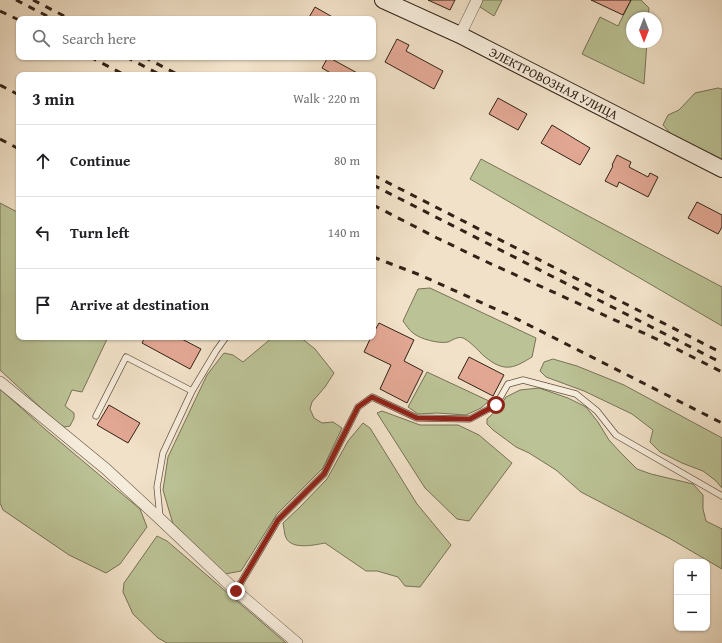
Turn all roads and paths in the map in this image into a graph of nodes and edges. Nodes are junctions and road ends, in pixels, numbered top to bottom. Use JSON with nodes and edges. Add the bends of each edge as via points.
{"nodes":[{"id":1,"x":383,"y":0,"type":"edge"},
{"id":2,"x":477,"y":0,"type":"edge"},
{"id":3,"x":460,"y":35,"type":"junction"},
{"id":4,"x":722,"y":170,"type":"edge"},
{"id":5,"x":224,"y":340,"type":"edge"},
{"id":6,"x":0,"y":382,"type":"edge"},
{"id":7,"x":192,"y":391,"type":"junction"},
{"id":8,"x":96,"y":416,"type":"dead end"},
{"id":9,"x":722,"y":496,"type":"edge"},
{"id":10,"x":160,"y":519,"type":"junction"},
{"id":11,"x":236,"y":591,"type":"junction"},
{"id":12,"x":297,"y":643,"type":"edge"}],
"edges":[{"from":1,"to":3,"type":"street","name":"ЭЛЕКТРОВОЗНАЯ УЛИЦА"},
{"from":2,"to":3,"type":"street"},
{"from":3,"to":4,"type":"street","name":"ЭЛЕКТРОВОЗНАЯ УЛИЦА"},
{"from":5,"to":7,"type":"lane"},
{"from":6,"to":10,"type":"street","via":[[106,469]]},
{"from":7,"to":8,"type":"lane","via":[[126,357]]},
{"from":7,"to":10,"type":"lane","via":[[164,452],[157,487]]},
{"from":9,"to":11,"type":"lane","via":[[616,435],[597,411],[576,394],[523,380],[508,384],[496,405],[470,419],[417,418],[372,397],[358,407],[324,474],[278,520]]},
{"from":10,"to":11,"type":"street"},
{"from":11,"to":12,"type":"street"}]}
